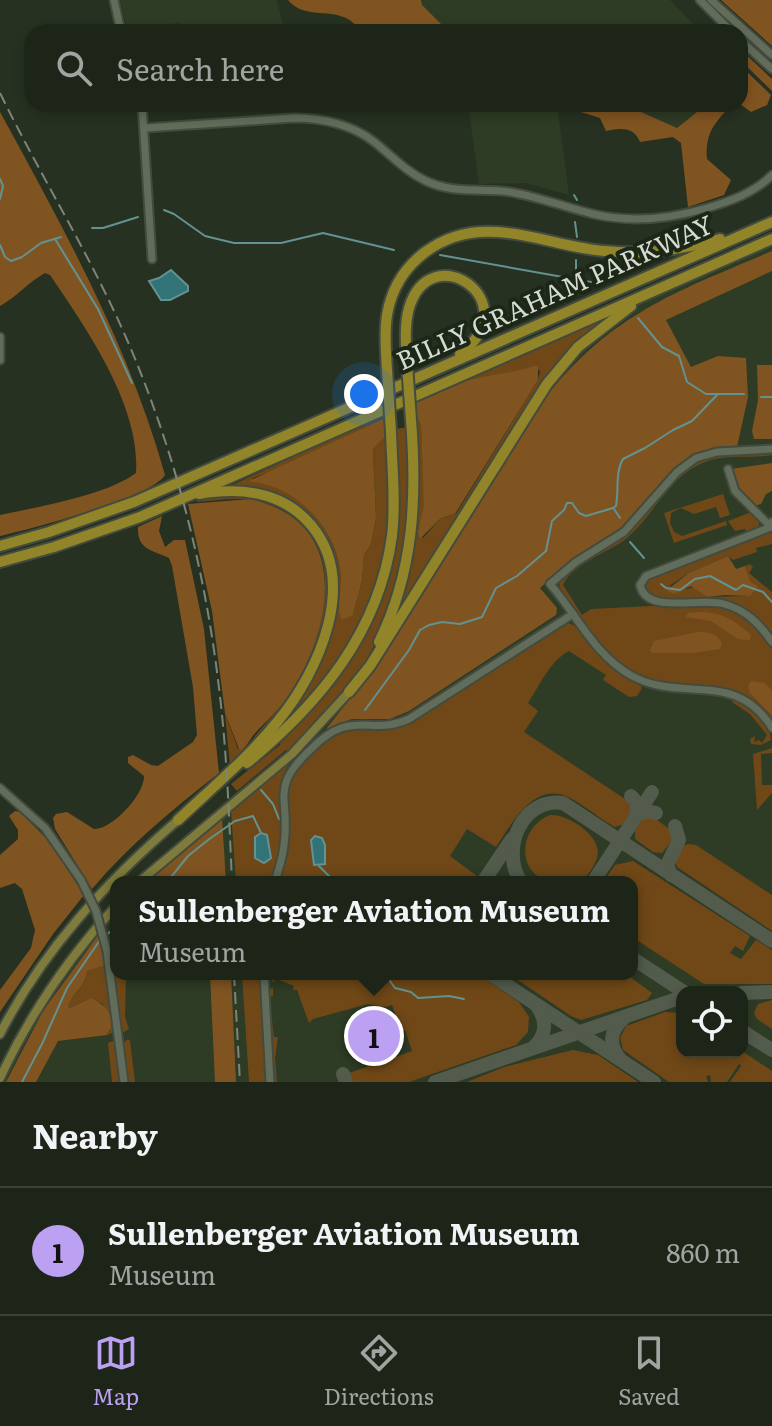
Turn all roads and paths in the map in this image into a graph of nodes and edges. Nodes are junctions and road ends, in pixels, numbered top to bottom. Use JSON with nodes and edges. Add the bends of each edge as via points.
{"nodes":[{"id":1,"x":114,"y":0,"type":"edge"},
{"id":2,"x":700,"y":0,"type":"edge"},
{"id":3,"x":711,"y":0,"type":"edge"},
{"id":4,"x":119,"y":24,"type":"edge"},
{"id":5,"x":724,"y":24,"type":"edge"},
{"id":6,"x":738,"y":24,"type":"edge"},
{"id":7,"x":748,"y":33,"type":"edge"},
{"id":8,"x":748,"y":47,"type":"edge"},
{"id":9,"x":772,"y":55,"type":"edge"},
{"id":10,"x":772,"y":69,"type":"edge"},
{"id":11,"x":143,"y":112,"type":"edge"},
{"id":12,"x":145,"y":128,"type":"junction"},
{"id":13,"x":772,"y":175,"type":"edge"},
{"id":14,"x":770,"y":223,"type":"edge"},
{"id":15,"x":772,"y":239,"type":"edge"},
{"id":16,"x":152,"y":259,"type":"dead end"},
{"id":17,"x":687,"y":276,"type":"junction"},
{"id":18,"x":0,"y":337,"type":"edge"},
{"id":19,"x":0,"y":360,"type":"edge"},
{"id":20,"x":447,"y":364,"type":"junction"},
{"id":21,"x":772,"y":449,"type":"edge"},
{"id":22,"x":728,"y":469,"type":"dead end"},
{"id":23,"x":185,"y":497,"type":"junction"},
{"id":24,"x":771,"y":525,"type":"edge"},
{"id":25,"x":0,"y":546,"type":"edge"},
{"id":26,"x":0,"y":562,"type":"edge"},
{"id":27,"x":573,"y":614,"type":"junction"},
{"id":28,"x":772,"y":642,"type":"edge"},
{"id":29,"x":349,"y":692,"type":"junction"},
{"id":30,"x":772,"y":728,"type":"edge"},
{"id":31,"x":0,"y":788,"type":"edge"},
{"id":32,"x":178,"y":820,"type":"junction"},
{"id":33,"x":115,"y":876,"type":"edge"},
{"id":34,"x":146,"y":876,"type":"edge"},
{"id":35,"x":277,"y":876,"type":"edge"},
{"id":36,"x":110,"y":881,"type":"edge"},
{"id":37,"x":110,"y":913,"type":"edge"},
{"id":38,"x":35,"y":974,"type":"junction"},
{"id":39,"x":110,"y":974,"type":"edge"},
{"id":40,"x":111,"y":980,"type":"edge"},
{"id":41,"x":264,"y":980,"type":"edge"},
{"id":42,"x":0,"y":1023,"type":"edge"},
{"id":43,"x":0,"y":1034,"type":"edge"},
{"id":44,"x":0,"y":1078,"type":"edge"},
{"id":45,"x":124,"y":1082,"type":"edge"},
{"id":46,"x":270,"y":1082,"type":"edge"}],
"edges":[{"from":1,"to":4,"type":"street"},
{"from":2,"to":5,"type":"street"},
{"from":3,"to":6,"type":"street"},
{"from":7,"to":9,"type":"street"},
{"from":8,"to":10,"type":"street"},
{"from":11,"to":12,"type":"street"},
{"from":12,"to":13,"type":"street","via":[[325,120],[365,136],[429,183],[532,196],[631,219],[672,217],[723,203]]},
{"from":12,"to":16,"type":"street"},
{"from":14,"to":20,"type":"highway","name":"BILLY GRAHAM PARKWAY"},
{"from":14,"to":32,"type":"highway","bridge":true,"via":[[702,244],[639,253],[479,231],[447,238],[418,257],[394,291],[385,326],[394,504],[388,558],[372,609],[353,648],[297,719]]},
{"from":15,"to":17,"type":"highway","name":"BILLY GRAHAM PARKWAY"},
{"from":17,"to":23,"type":"highway","name":"BILLY GRAHAM PARKWAY"},
{"from":17,"to":29,"type":"highway","via":[[619,314],[563,363]]},
{"from":18,"to":19,"type":"street"},
{"from":20,"to":25,"type":"highway","name":"BILLY GRAHAM PARKWAY","via":[[134,502]]},
{"from":20,"to":29,"type":"highway","bridge":true,"via":[[478,334],[484,310],[474,286],[447,276],[424,284],[411,303],[406,337],[415,495],[407,566],[390,618]]},
{"from":21,"to":27,"type":"street","via":[[717,452],[696,458],[677,472],[624,532],[548,586]]},
{"from":22,"to":24,"type":"street","via":[[735,491]]},
{"from":23,"to":26,"type":"highway","name":"BILLY GRAHAM PARKWAY"},
{"from":23,"to":32,"type":"highway","via":[[242,491],[283,502],[320,536],[333,583],[322,641],[298,693],[252,750]]},
{"from":24,"to":28,"type":"street","via":[[693,556],[640,585],[655,603],[706,601],[733,607],[754,620]]},
{"from":27,"to":30,"type":"street","via":[[600,652],[634,677],[662,686],[732,694],[756,708]]},
{"from":27,"to":35,"type":"street","via":[[409,719],[388,727],[344,727],[322,738],[298,760],[285,782],[285,844]]},
{"from":29,"to":34,"type":"main road","via":[[292,754]]},
{"from":31,"to":39,"type":"street","bridge":true,"via":[[45,828],[81,880],[96,911]]},
{"from":32,"to":33,"type":"main road"},
{"from":36,"to":38,"type":"main road"},
{"from":37,"to":44,"type":"main road","via":[[53,983]]},
{"from":38,"to":42,"type":"main road"},
{"from":38,"to":43,"type":"main road"},
{"from":40,"to":45,"type":"street","bridge":true},
{"from":41,"to":46,"type":"street"}]}
